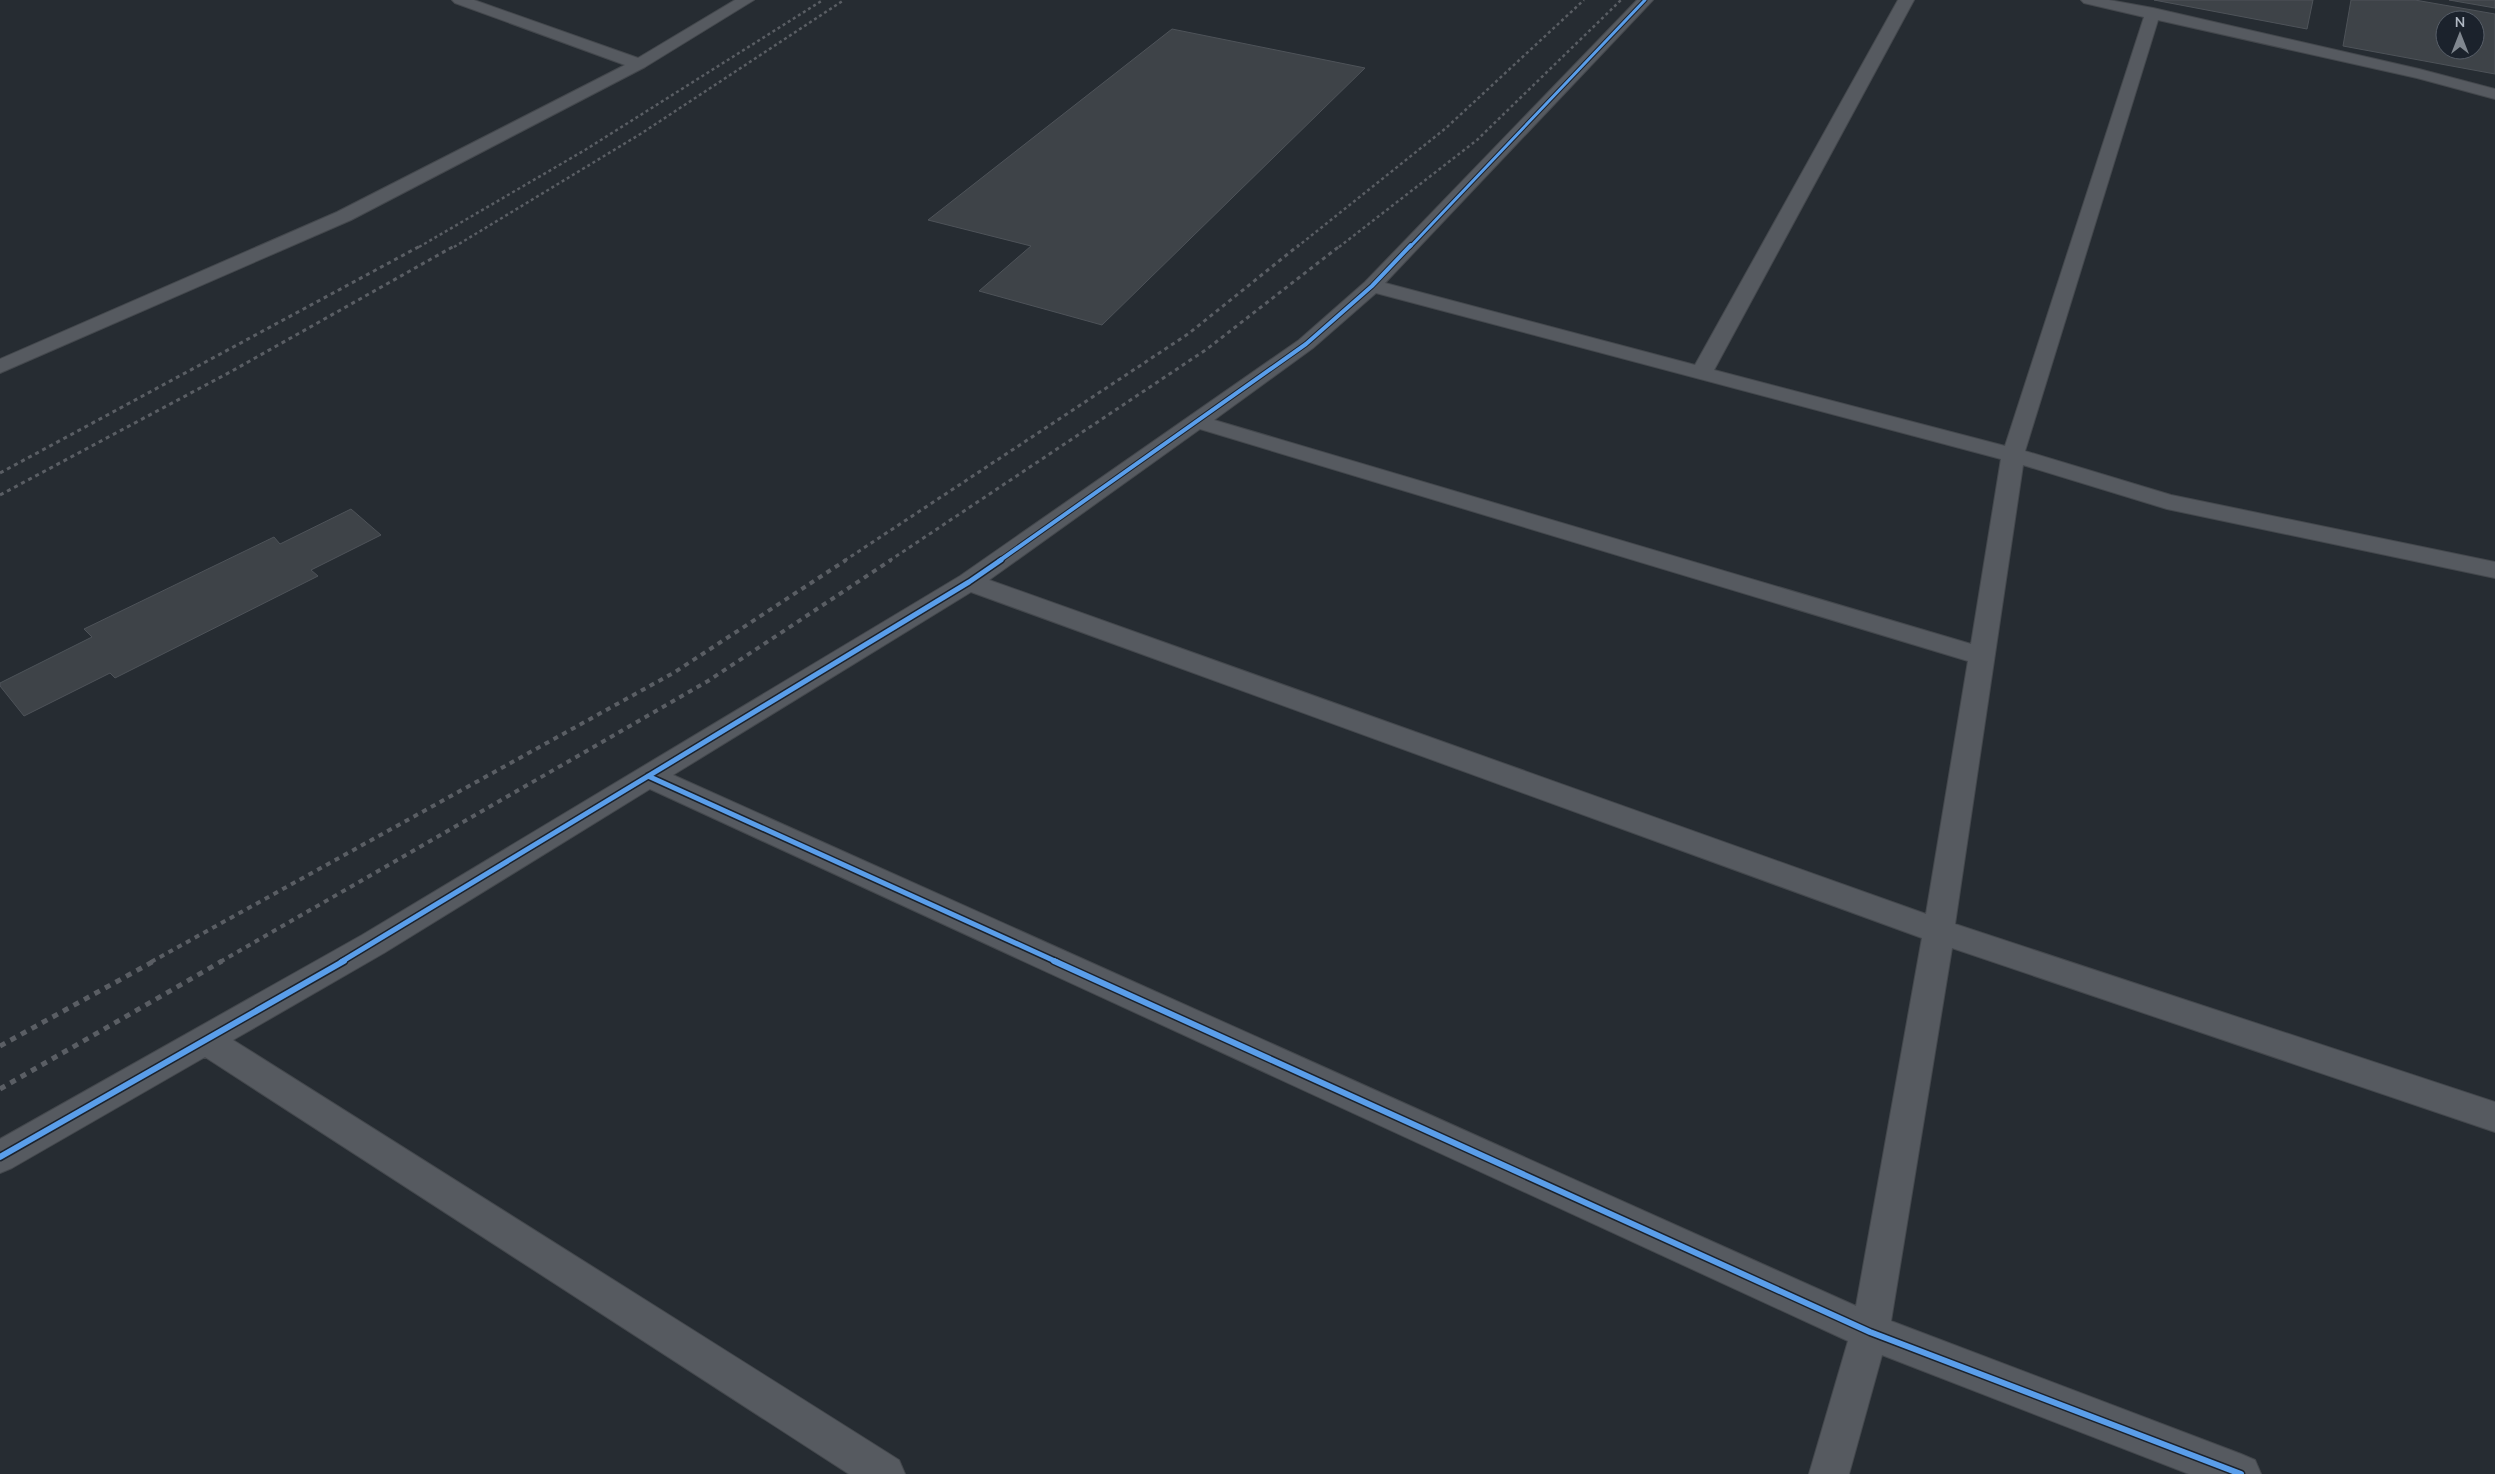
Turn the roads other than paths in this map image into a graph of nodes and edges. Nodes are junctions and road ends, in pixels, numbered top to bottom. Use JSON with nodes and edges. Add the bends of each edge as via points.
{"nodes":[{"id":1,"x":460,"y":0,"type":"edge"},
{"id":2,"x":746,"y":0,"type":"edge"},
{"id":3,"x":1645,"y":0,"type":"edge"},
{"id":4,"x":1906,"y":0,"type":"edge"},
{"id":5,"x":2089,"y":0,"type":"edge"},
{"id":6,"x":2153,"y":14,"type":"junction"},
{"id":7,"x":639,"y":64,"type":"junction"},
{"id":8,"x":2495,"y":94,"type":"edge"},
{"id":9,"x":1372,"y":286,"type":"junction"},
{"id":10,"x":0,"y":367,"type":"edge"},
{"id":11,"x":1701,"y":373,"type":"junction"},
{"id":12,"x":1195,"y":421,"type":"junction"},
{"id":13,"x":2013,"y":455,"type":"junction"},
{"id":14,"x":2495,"y":570,"type":"edge"},
{"id":15,"x":969,"y":582,"type":"junction"},
{"id":16,"x":1981,"y":656,"type":"junction"},
{"id":17,"x":648,"y":776,"type":"junction"},
{"id":18,"x":1939,"y":932,"type":"junction"},
{"id":19,"x":204,"y":1040,"type":"junction"},
{"id":20,"x":2495,"y":1117,"type":"edge"},
{"id":21,"x":0,"y":1158,"type":"edge"},
{"id":22,"x":1870,"y":1332,"type":"junction"},
{"id":23,"x":885,"y":1474,"type":"edge"},
{"id":24,"x":1829,"y":1474,"type":"edge"},
{"id":25,"x":2241,"y":1474,"type":"edge"}],
"edges":[{"from":1,"to":7,"type":"street"},
{"from":2,"to":7,"type":"street"},
{"from":3,"to":9,"type":"street"},
{"from":4,"to":11,"type":"street"},
{"from":5,"to":6,"type":"street"},
{"from":6,"to":8,"type":"street"},
{"from":6,"to":13,"type":"street"},
{"from":7,"to":10,"type":"street","via":[[344,216]]},
{"from":9,"to":11,"type":"street"},
{"from":9,"to":12,"type":"street","via":[[1306,344]]},
{"from":11,"to":13,"type":"street"},
{"from":12,"to":15,"type":"street"},
{"from":12,"to":16,"type":"street"},
{"from":13,"to":14,"type":"street","via":[[2167,502]]},
{"from":13,"to":16,"type":"street"},
{"from":15,"to":17,"type":"street"},
{"from":15,"to":18,"type":"street"},
{"from":16,"to":18,"type":"street"},
{"from":17,"to":19,"type":"street","via":[[373,944]]},
{"from":17,"to":22,"type":"street"},
{"from":18,"to":20,"type":"street"},
{"from":18,"to":22,"type":"street"},
{"from":19,"to":21,"type":"street"},
{"from":19,"to":23,"type":"street"},
{"from":22,"to":24,"type":"street"},
{"from":22,"to":25,"type":"street"}]}
